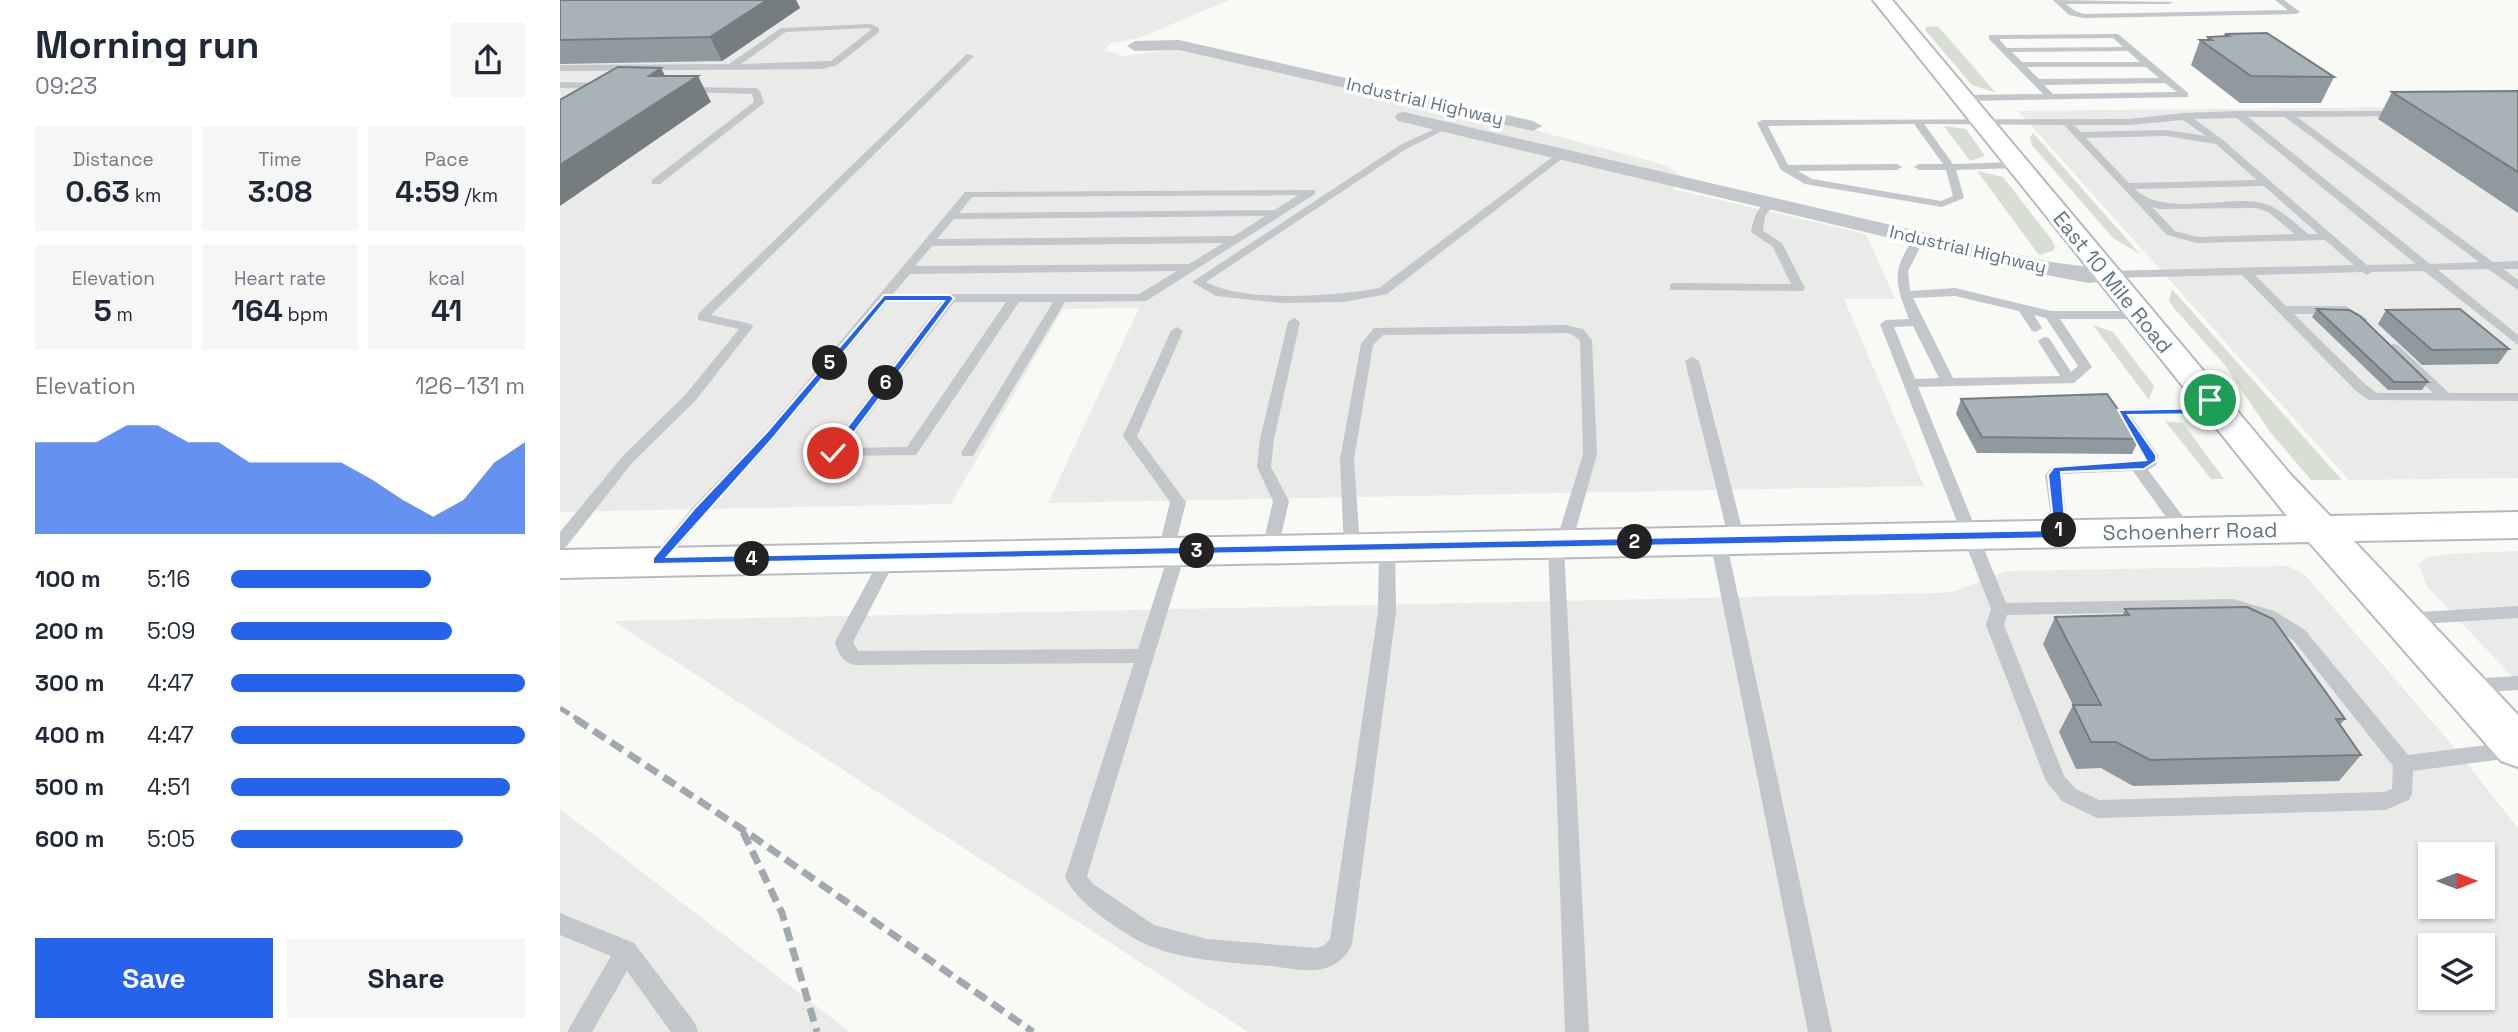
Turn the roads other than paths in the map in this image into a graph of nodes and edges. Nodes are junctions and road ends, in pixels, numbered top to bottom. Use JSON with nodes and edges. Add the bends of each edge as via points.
{"nodes":[{"id":1,"x":1882,"y":0,"type":"edge"},
{"id":2,"x":2279,"y":0,"type":"edge"},
{"id":3,"x":2058,"y":1,"type":"edge"},
{"id":4,"x":2168,"y":1,"type":"edge"},
{"id":5,"x":2212,"y":6,"type":"dead end"},
{"id":6,"x":2185,"y":13,"type":"junction"},
{"id":7,"x":2222,"y":13,"type":"junction"},
{"id":8,"x":1135,"y":46,"type":"dead end"},
{"id":9,"x":2130,"y":49,"type":"junction"},
{"id":10,"x":2004,"y":50,"type":"junction"},
{"id":11,"x":970,"y":56,"type":"dead end"},
{"id":12,"x":2148,"y":64,"type":"junction"},
{"id":13,"x":2020,"y":65,"type":"junction"},
{"id":14,"x":731,"y":67,"type":"junction"},
{"id":15,"x":560,"y":68,"type":"edge"},
{"id":16,"x":2168,"y":80,"type":"junction"},
{"id":17,"x":2036,"y":82,"type":"junction"},
{"id":18,"x":560,"y":85,"type":"edge"},
{"id":19,"x":616,"y":86,"type":"edge"},
{"id":20,"x":672,"y":88,"type":"edge"},
{"id":21,"x":2050,"y":97,"type":"junction"},
{"id":22,"x":1962,"y":98,"type":"junction"},
{"id":23,"x":1471,"y":111,"type":"junction"},
{"id":24,"x":2409,"y":113,"type":"edge"},
{"id":25,"x":2238,"y":114,"type":"junction"},
{"id":26,"x":2287,"y":114,"type":"junction"},
{"id":27,"x":2183,"y":116,"type":"junction"},
{"id":28,"x":1404,"y":117,"type":"dead end"},
{"id":29,"x":1917,"y":121,"type":"junction"},
{"id":30,"x":1982,"y":122,"type":"junction"},
{"id":31,"x":2066,"y":122,"type":"junction"},
{"id":32,"x":1446,"y":127,"type":"junction"},
{"id":33,"x":1548,"y":130,"type":"dead end"},
{"id":34,"x":2079,"y":135,"type":"junction"},
{"id":35,"x":2220,"y":142,"type":"junction"},
{"id":36,"x":1563,"y":154,"type":"junction"},
{"id":37,"x":1662,"y":158,"type":"dead end"},
{"id":38,"x":2017,"y":165,"type":"junction"},
{"id":39,"x":1898,"y":167,"type":"dead end"},
{"id":40,"x":1919,"y":167,"type":"dead end"},
{"id":41,"x":1950,"y":167,"type":"junction"},
{"id":42,"x":1786,"y":168,"type":"junction"},
{"id":43,"x":656,"y":182,"type":"dead end"},
{"id":44,"x":2267,"y":183,"type":"junction"},
{"id":45,"x":2127,"y":186,"type":"junction"},
{"id":46,"x":1706,"y":187,"type":"junction"},
{"id":47,"x":2145,"y":201,"type":"junction"},
{"id":48,"x":1770,"y":202,"type":"junction"},
{"id":49,"x":2290,"y":202,"type":"junction"},
{"id":50,"x":1277,"y":214,"type":"junction"},
{"id":51,"x":951,"y":216,"type":"junction"},
{"id":52,"x":2328,"y":237,"type":"junction"},
{"id":53,"x":1919,"y":238,"type":"junction"},
{"id":54,"x":2306,"y":238,"type":"junction"},
{"id":55,"x":1236,"y":239,"type":"junction"},
{"id":56,"x":929,"y":243,"type":"junction"},
{"id":57,"x":2490,"y":265,"type":"junction"},
{"id":58,"x":2518,"y":265,"type":"edge"},
{"id":59,"x":2423,"y":266,"type":"junction"},
{"id":60,"x":1193,"y":267,"type":"junction"},
{"id":61,"x":907,"y":270,"type":"junction"},
{"id":62,"x":2367,"y":271,"type":"junction"},
{"id":63,"x":2245,"y":272,"type":"junction"},
{"id":64,"x":2107,"y":275,"type":"junction"},
{"id":65,"x":2518,"y":286,"type":"edge"},
{"id":66,"x":1674,"y":287,"type":"dead end"},
{"id":67,"x":1906,"y":295,"type":"junction"},
{"id":68,"x":884,"y":298,"type":"junction"},
{"id":69,"x":950,"y":298,"type":"junction"},
{"id":70,"x":1015,"y":298,"type":"junction"},
{"id":71,"x":1061,"y":298,"type":"junction"},
{"id":72,"x":2024,"y":309,"type":"junction"},
{"id":73,"x":2282,"y":310,"type":"junction"},
{"id":74,"x":2051,"y":316,"type":"junction"},
{"id":75,"x":2140,"y":316,"type":"junction"},
{"id":76,"x":1294,"y":322,"type":"dead end"},
{"id":77,"x":1917,"y":322,"type":"junction"},
{"id":78,"x":2036,"y":328,"type":"dead end"},
{"id":79,"x":1177,"y":331,"type":"dead end"},
{"id":80,"x":2044,"y":341,"type":"dead end"},
{"id":81,"x":2518,"y":341,"type":"edge"},
{"id":82,"x":1692,"y":361,"type":"dead end"},
{"id":83,"x":2069,"y":380,"type":"junction"},
{"id":84,"x":1948,"y":382,"type":"junction"},
{"id":85,"x":1911,"y":383,"type":"junction"},
{"id":86,"x":2518,"y":397,"type":"edge"},
{"id":87,"x":2447,"y":398,"type":"junction"},
{"id":88,"x":2218,"y":411,"type":"junction"},
{"id":89,"x":968,"y":453,"type":"dead end"},
{"id":90,"x":2137,"y":466,"type":"junction"},
{"id":91,"x":2517,"y":526,"type":"edge"},
{"id":92,"x":2317,"y":529,"type":"junction"},
{"id":93,"x":2185,"y":531,"type":"junction"},
{"id":94,"x":2060,"y":534,"type":"junction"},
{"id":95,"x":1970,"y":536,"type":"junction"},
{"id":96,"x":1728,"y":540,"type":"junction"},
{"id":97,"x":560,"y":543,"type":"edge"},
{"id":98,"x":1560,"y":543,"type":"junction"},
{"id":99,"x":1370,"y":547,"type":"junction"},
{"id":100,"x":1270,"y":549,"type":"junction"},
{"id":101,"x":1172,"y":551,"type":"junction"},
{"id":102,"x":889,"y":556,"type":"junction"},
{"id":103,"x":657,"y":561,"type":"junction"},
{"id":104,"x":560,"y":564,"type":"edge"},
{"id":105,"x":2000,"y":609,"type":"junction"},
{"id":106,"x":2518,"y":612,"type":"edge"},
{"id":107,"x":2401,"y":619,"type":"junction"},
{"id":108,"x":1144,"y":656,"type":"junction"},
{"id":109,"x":2518,"y":683,"type":"edge"},
{"id":110,"x":2462,"y":687,"type":"junction"},
{"id":111,"x":2518,"y":748,"type":"edge"},
{"id":112,"x":2403,"y":764,"type":"junction"},
{"id":113,"x":560,"y":924,"type":"edge"},
{"id":114,"x":626,"y":951,"type":"junction"},
{"id":115,"x":579,"y":1032,"type":"edge"},
{"id":116,"x":686,"y":1032,"type":"edge"},
{"id":117,"x":1577,"y":1032,"type":"edge"},
{"id":118,"x":1820,"y":1032,"type":"edge"}],
"edges":[{"from":1,"to":22,"type":"main road","name":"East 10 Mile Road"},
{"from":2,"to":7,"type":"lane","via":[[2296,12]]},
{"from":3,"to":4,"type":"lane"},
{"from":3,"to":6,"type":"lane","via":[[2084,16]]},
{"from":4,"to":6,"type":"lane"},
{"from":5,"to":7,"type":"lane"},
{"from":6,"to":7,"type":"lane"},
{"from":8,"to":23,"type":"street","name":"Industrial Highway","via":[[1179,45]]},
{"from":9,"to":10,"type":"lane"},
{"from":9,"to":10,"type":"lane","via":[[2115,36],[1992,37]]},
{"from":9,"to":12,"type":"lane"},
{"from":10,"to":13,"type":"lane"},
{"from":11,"to":97,"type":"lane","via":[[702,317],[747,327]]},
{"from":12,"to":13,"type":"lane"},
{"from":12,"to":16,"type":"lane"},
{"from":13,"to":17,"type":"lane"},
{"from":14,"to":14,"type":"lane","via":[[834,63],[876,30],[871,26],[784,30]]},
{"from":14,"to":15,"type":"lane"},
{"from":16,"to":17,"type":"lane"},
{"from":16,"to":21,"type":"lane","via":[[2185,95]]},
{"from":17,"to":21,"type":"lane"},
{"from":18,"to":19,"type":"lane"},
{"from":20,"to":43,"type":"lane","via":[[756,91],[759,103]]},
{"from":21,"to":22,"type":"lane"},
{"from":22,"to":30,"type":"main road","name":"East 10 Mile Road"},
{"from":23,"to":32,"type":"street"},
{"from":23,"to":33,"type":"street","name":"Industrial Highway"},
{"from":24,"to":26,"type":"lane"},
{"from":25,"to":26,"type":"lane"},
{"from":25,"to":27,"type":"lane"},
{"from":25,"to":59,"type":"lane"},
{"from":26,"to":57,"type":"lane"},
{"from":27,"to":31,"type":"lane"},
{"from":27,"to":35,"type":"lane"},
{"from":28,"to":32,"type":"street","name":"Industrial Highway"},
{"from":29,"to":30,"type":"lane"},
{"from":29,"to":41,"type":"lane"},
{"from":29,"to":42,"type":"lane","via":[[1762,123]]},
{"from":30,"to":31,"type":"lane"},
{"from":30,"to":38,"type":"main road","name":"East 10 Mile Road"},
{"from":31,"to":34,"type":"lane"},
{"from":32,"to":36,"type":"street","name":"Industrial Highway"},
{"from":32,"to":36,"type":"lane","via":[[1404,147],[1198,282],[1216,292],[1282,299],[1344,298],[1383,291]]},
{"from":34,"to":35,"type":"lane","via":[[2166,133]]},
{"from":34,"to":45,"type":"lane"},
{"from":35,"to":44,"type":"lane"},
{"from":36,"to":46,"type":"street","name":"Industrial Highway"},
{"from":37,"to":46,"type":"street","name":"Industrial Highway"},
{"from":38,"to":41,"type":"lane"},
{"from":38,"to":64,"type":"main road","name":"East 10 Mile Road"},
{"from":39,"to":42,"type":"lane"},
{"from":40,"to":41,"type":"lane"},
{"from":41,"to":42,"type":"lane","via":[[1959,198],[1942,204],[1809,182]]},
{"from":44,"to":45,"type":"lane"},
{"from":44,"to":49,"type":"lane"},
{"from":45,"to":47,"type":"lane"},
{"from":46,"to":48,"type":"street","name":"Industrial Highway"},
{"from":47,"to":49,"type":"lane"},
{"from":47,"to":54,"type":"lane","via":[[2160,206],[2257,205],[2272,210]]},
{"from":47,"to":54,"type":"lane","via":[[2171,233],[2197,240]]},
{"from":48,"to":53,"type":"street","name":"Industrial Highway"},
{"from":48,"to":66,"type":"lane","via":[[1760,215],[1757,232],[1778,245],[1798,288]]},
{"from":49,"to":52,"type":"lane"},
{"from":50,"to":51,"type":"lane"},
{"from":50,"to":51,"type":"lane","via":[[1311,192],[969,194]]},
{"from":50,"to":55,"type":"lane"},
{"from":51,"to":56,"type":"lane"},
{"from":52,"to":54,"type":"lane"},
{"from":52,"to":62,"type":"lane"},
{"from":53,"to":64,"type":"street","name":"Industrial Highway","via":[[2072,274]]},
{"from":53,"to":67,"type":"lane","via":[[1901,265]]},
{"from":55,"to":56,"type":"lane"},
{"from":55,"to":60,"type":"lane"},
{"from":56,"to":61,"type":"lane"},
{"from":57,"to":58,"type":"lane"},
{"from":57,"to":59,"type":"lane"},
{"from":57,"to":65,"type":"lane"},
{"from":59,"to":62,"type":"lane"},
{"from":59,"to":81,"type":"lane"},
{"from":60,"to":61,"type":"lane"},
{"from":60,"to":71,"type":"lane","via":[[1142,298]]},
{"from":61,"to":68,"type":"lane"},
{"from":62,"to":63,"type":"lane"},
{"from":63,"to":64,"type":"lane"},
{"from":63,"to":73,"type":"lane"},
{"from":64,"to":75,"type":"main road","name":"East 10 Mile Road"},
{"from":67,"to":72,"type":"lane","via":[[1955,292]]},
{"from":67,"to":77,"type":"lane"},
{"from":68,"to":69,"type":"lane"},
{"from":68,"to":103,"type":"lane"},
{"from":69,"to":70,"type":"lane"},
{"from":69,"to":70,"type":"lane","via":[[833,453],[911,452]]},
{"from":70,"to":71,"type":"lane"},
{"from":71,"to":89,"type":"lane"},
{"from":72,"to":74,"type":"lane"},
{"from":72,"to":78,"type":"lane"},
{"from":73,"to":87,"type":"lane","via":[[2346,310]]},
{"from":73,"to":87,"type":"lane","via":[[2374,397]]},
{"from":74,"to":75,"type":"lane"},
{"from":74,"to":83,"type":"lane","via":[[2085,367]]},
{"from":75,"to":88,"type":"main road","name":"East 10 Mile Road"},
{"from":76,"to":100,"type":"lane","via":[[1264,467],[1281,500]]},
{"from":77,"to":84,"type":"lane"},
{"from":77,"to":85,"type":"lane","via":[[1886,324]]},
{"from":79,"to":101,"type":"lane","via":[[1130,436],[1178,502]]},
{"from":80,"to":83,"type":"lane"},
{"from":82,"to":96,"type":"lane"},
{"from":83,"to":84,"type":"lane"},
{"from":84,"to":85,"type":"lane"},
{"from":85,"to":95,"type":"lane"},
{"from":86,"to":87,"type":"lane"},
{"from":88,"to":90,"type":"lane","via":[[2121,412],[2151,455],[2151,461]]},
{"from":88,"to":92,"type":"main road","name":"East 10 Mile Road"},
{"from":90,"to":93,"type":"lane"},
{"from":90,"to":94,"type":"lane","via":[[2058,469],[2053,475]]},
{"from":91,"to":92,"type":"main road","name":"Schoenherr Road"},
{"from":92,"to":93,"type":"main road","name":"Schoenherr Road"},
{"from":92,"to":107,"type":"main road","name":"East 10 Mile Road"},
{"from":93,"to":94,"type":"main road","name":"Schoenherr Road"},
{"from":94,"to":95,"type":"main road","name":"Schoenherr Road"},
{"from":95,"to":96,"type":"main road","name":"Schoenherr Road"},
{"from":95,"to":105,"type":"lane"},
{"from":96,"to":98,"type":"main road","name":"Schoenherr Road"},
{"from":96,"to":118,"type":"lane"},
{"from":98,"to":99,"type":"main road","name":"Schoenherr Road"},
{"from":98,"to":99,"type":"lane","via":[[1590,453],[1586,340],[1578,332],[1379,331],[1367,344],[1348,459]]},
{"from":98,"to":117,"type":"lane"},
{"from":99,"to":100,"type":"main road","name":"Schoenherr Road"},
{"from":99,"to":108,"type":"lane","via":[[1387,612],[1341,944],[1330,955],[1316,960],[1207,950],[1149,934],[1085,891],[1076,877]]},
{"from":100,"to":101,"type":"main road","name":"Schoenherr Road"},
{"from":101,"to":102,"type":"main road","name":"Schoenherr Road"},
{"from":101,"to":108,"type":"lane"},
{"from":102,"to":103,"type":"main road","name":"Schoenherr Road"},
{"from":102,"to":108,"type":"lane","via":[[844,642],[854,658]]},
{"from":103,"to":104,"type":"main road","name":"Schoenherr Road"},
{"from":105,"to":112,"type":"lane","via":[[2233,604],[2256,608],[2299,635]]},
{"from":105,"to":112,"type":"lane","via":[[1995,625],[2056,781],[2069,795],[2097,809],[2385,801],[2402,794]]},
{"from":106,"to":107,"type":"lane"},
{"from":107,"to":110,"type":"main road","name":"East 10 Mile Road"},
{"from":109,"to":110,"type":"lane"},
{"from":110,"to":111,"type":"main road","name":"East 10 Mile Road"},
{"from":111,"to":112,"type":"lane"},
{"from":113,"to":114,"type":"lane"},
{"from":114,"to":115,"type":"lane"},
{"from":114,"to":116,"type":"lane"}]}
